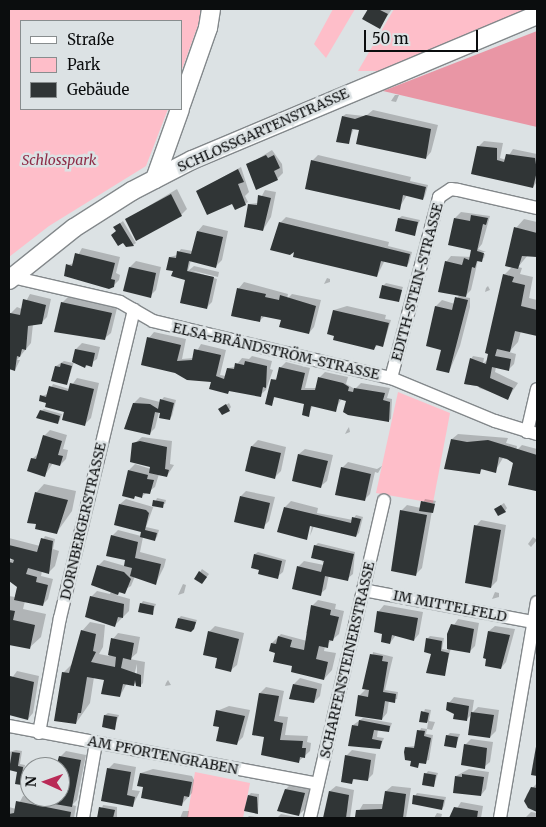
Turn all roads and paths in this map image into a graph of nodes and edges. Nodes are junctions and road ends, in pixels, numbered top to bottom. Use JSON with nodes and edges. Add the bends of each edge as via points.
{"nodes":[{"id":1,"x":211,"y":9,"type":"edge"},
{"id":2,"x":537,"y":15,"type":"edge"},
{"id":3,"x":182,"y":104,"type":"edge"},
{"id":4,"x":180,"y":110,"type":"edge"},
{"id":5,"x":156,"y":178,"type":"junction"},
{"id":6,"x":537,"y":208,"type":"edge"},
{"id":7,"x":11,"y":279,"type":"edge"},
{"id":8,"x":134,"y":310,"type":"junction"},
{"id":9,"x":391,"y":378,"type":"junction"},
{"id":10,"x":537,"y":390,"type":"edge"},
{"id":11,"x":532,"y":433,"type":"edge"},
{"id":12,"x":384,"y":501,"type":"dead end"},
{"id":13,"x":364,"y":590,"type":"junction"},
{"id":14,"x":537,"y":602,"type":"edge"},
{"id":15,"x":535,"y":622,"type":"edge"},
{"id":16,"x":9,"y":726,"type":"edge"},
{"id":17,"x":39,"y":733,"type":"junction"},
{"id":18,"x":96,"y":742,"type":"junction"},
{"id":19,"x":318,"y":784,"type":"junction"},
{"id":20,"x":82,"y":818,"type":"edge"},
{"id":21,"x":310,"y":818,"type":"edge"},
{"id":22,"x":500,"y":818,"type":"edge"}],
"edges":[{"from":1,"to":3,"type":"street","via":[[208,28]]},
{"from":2,"to":5,"type":"street","name":"SCHLOSSGARTENSTRASSE","via":[[313,107]]},
{"from":4,"to":5,"type":"street"},
{"from":5,"to":7,"type":"street","name":"SCHLOSSGARTENSTRASSE","via":[[74,228]]},
{"from":6,"to":9,"type":"street","name":"EDITH-STEIN-STRASSE","via":[[458,190],[450,190],[439,197]]},
{"from":7,"to":8,"type":"street","name":"ELSA-BRÄNDSTRÖM-STRASSE","via":[[120,302]]},
{"from":8,"to":9,"type":"street","name":"ELSA-BRÄNDSTRÖM-STRASSE","via":[[153,321]]},
{"from":8,"to":17,"type":"street","name":"DORNBERGERSTRASSE","via":[[64,601]]},
{"from":9,"to":11,"type":"street","name":"ELSA-BRÄNDSTRÖM-STRASSE"},
{"from":10,"to":11,"type":"street"},
{"from":12,"to":13,"type":"street","name":"SCHARFENSTEINERSTRASSE"},
{"from":13,"to":15,"type":"street","name":"IM MITTELFELD"},
{"from":13,"to":19,"type":"street","name":"SCHARFENSTEINERSTRASSE"},
{"from":14,"to":15,"type":"street"},
{"from":15,"to":22,"type":"street"},
{"from":16,"to":17,"type":"street","name":"AM PFORTENGRABEN"},
{"from":17,"to":18,"type":"street","name":"AM PFORTENGRABEN"},
{"from":18,"to":19,"type":"street","name":"AM PFORTENGRABEN"},
{"from":18,"to":20,"type":"street"},
{"from":19,"to":21,"type":"street","name":"SCHARFENSTEINERSTRASSE"}]}
